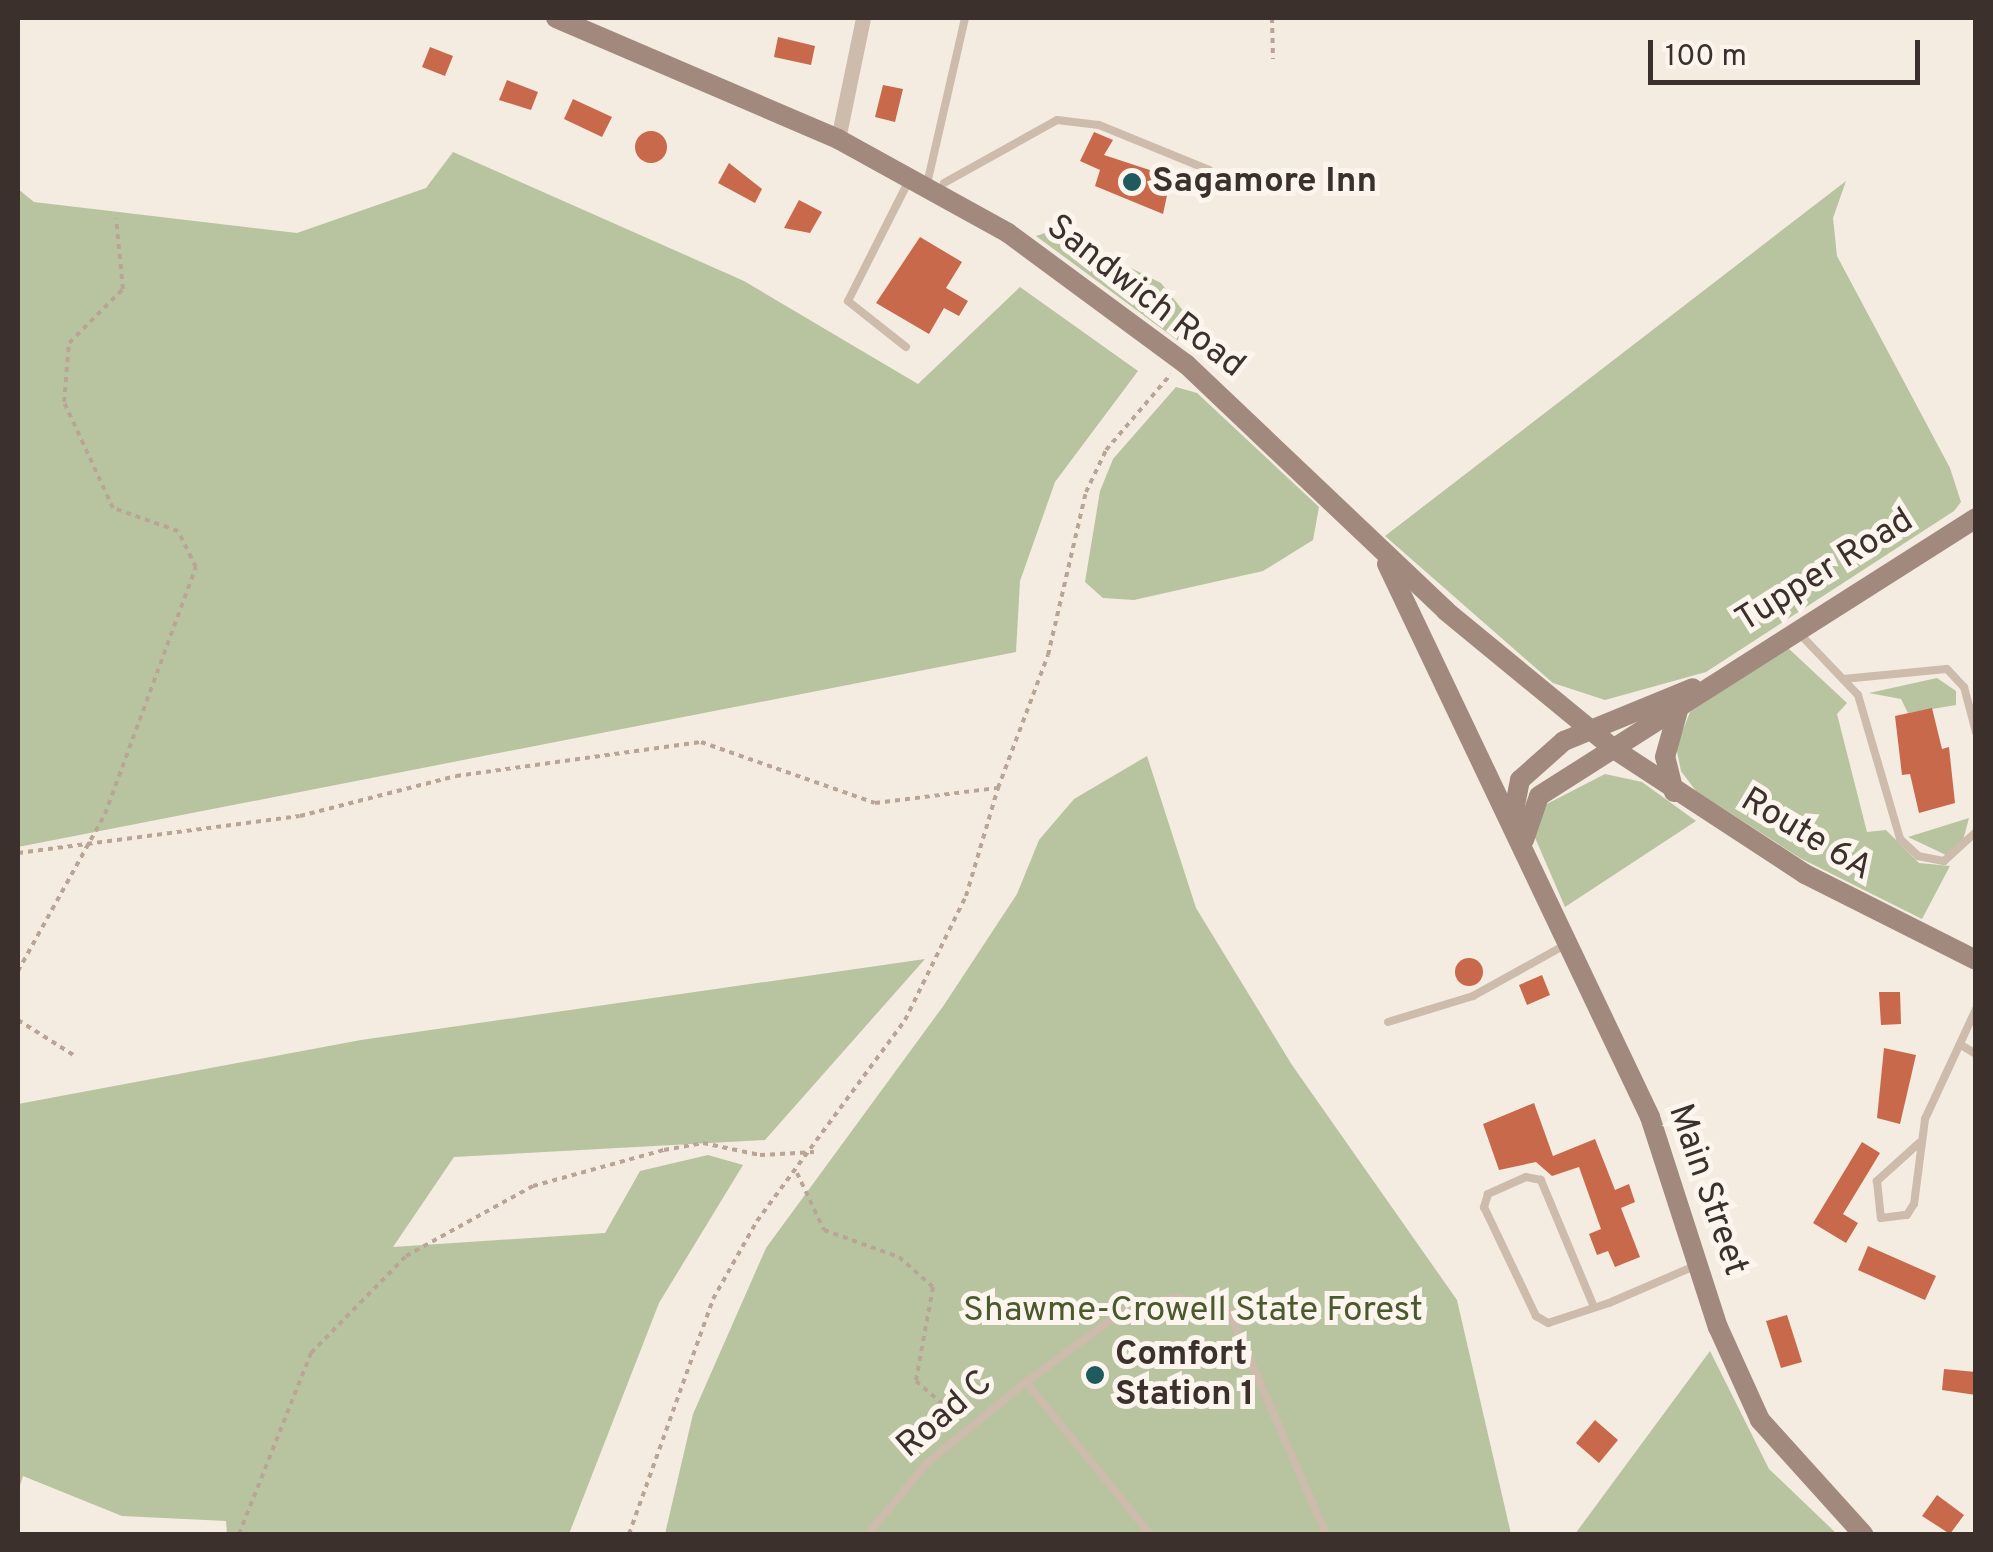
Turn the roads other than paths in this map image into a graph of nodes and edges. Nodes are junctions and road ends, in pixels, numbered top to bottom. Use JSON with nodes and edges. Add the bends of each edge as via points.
{"nodes":[{"id":1,"x":556,"y":18,"type":"edge"},
{"id":2,"x":863,"y":18,"type":"edge"},
{"id":3,"x":965,"y":18,"type":"edge"},
{"id":4,"x":838,"y":140,"type":"junction"},
{"id":5,"x":1208,"y":170,"type":"dead end"},
{"id":6,"x":927,"y":181,"type":"junction"},
{"id":7,"x":906,"y":346,"type":"dead end"},
{"id":8,"x":1976,"y":518,"type":"edge"},
{"id":9,"x":1380,"y":548,"type":"junction"},
{"id":10,"x":1794,"y":629,"type":"junction"},
{"id":11,"x":1843,"y":679,"type":"junction"},
{"id":12,"x":1710,"y":682,"type":"junction"},
{"id":13,"x":1680,"y":707,"type":"junction"},
{"id":14,"x":1586,"y":727,"type":"junction"},
{"id":15,"x":1976,"y":732,"type":"edge"},
{"id":16,"x":1614,"y":749,"type":"junction"},
{"id":17,"x":1676,"y":793,"type":"junction"},
{"id":18,"x":1519,"y":832,"type":"junction"},
{"id":19,"x":1976,"y":832,"type":"edge"},
{"id":20,"x":1571,"y":942,"type":"junction"},
{"id":21,"x":1976,"y":960,"type":"edge"},
{"id":22,"x":1976,"y":1009,"type":"edge"},
{"id":23,"x":1388,"y":1022,"type":"dead end"},
{"id":24,"x":1961,"y":1045,"type":"junction"},
{"id":25,"x":1976,"y":1054,"type":"edge"},
{"id":26,"x":1919,"y":1143,"type":"junction"},
{"id":27,"x":1701,"y":1264,"type":"junction"},
{"id":28,"x":1594,"y":1307,"type":"junction"},
{"id":29,"x":1026,"y":1382,"type":"junction"},
{"id":30,"x":868,"y":1534,"type":"edge"},
{"id":31,"x":1150,"y":1534,"type":"edge"},
{"id":32,"x":1326,"y":1534,"type":"edge"},
{"id":33,"x":1862,"y":1534,"type":"edge"}],
"edges":[{"from":1,"to":4,"type":"main road","name":"Sandwich Road"},
{"from":2,"to":4,"type":"street"},
{"from":3,"to":6,"type":"lane"},
{"from":4,"to":6,"type":"main road","name":"Sandwich Road"},
{"from":5,"to":6,"type":"lane","via":[[1099,124],[1057,120]]},
{"from":6,"to":7,"type":"lane","via":[[848,301]]},
{"from":6,"to":9,"type":"main road","name":"Sandwich Road","via":[[1183,361]]},
{"from":8,"to":10,"type":"main road","name":"Tupper Road"},
{"from":9,"to":14,"type":"main road","name":"Sandwich Road"},
{"from":9,"to":18,"type":"main road","name":"Main Street"},
{"from":10,"to":11,"type":"lane"},
{"from":10,"to":12,"type":"main road","name":"Tupper Road"},
{"from":11,"to":15,"type":"lane","via":[[1947,669],[1964,687]]},
{"from":11,"to":19,"type":"lane","via":[[1862,706],[1900,839],[1918,856],[1944,861]]},
{"from":12,"to":13,"type":"main road","name":"Tupper Road"},
{"from":12,"to":14,"type":"main road","name":"Tupper Road"},
{"from":13,"to":16,"type":"main road","name":"Tupper Road"},
{"from":13,"to":17,"type":"main road","via":[[1664,757]]},
{"from":14,"to":16,"type":"main road","name":"Sandwich Road"},
{"from":14,"to":18,"type":"main road","via":[[1520,780]]},
{"from":16,"to":17,"type":"main road","name":"Route 6A"},
{"from":16,"to":18,"type":"main road","via":[[1533,802]]},
{"from":17,"to":21,"type":"main road","name":"Route 6A","via":[[1804,874]]},
{"from":18,"to":20,"type":"main road","name":"Main Street"},
{"from":20,"to":23,"type":"lane","via":[[1474,996]]},
{"from":20,"to":27,"type":"main road","name":"Main Street","via":[[1650,1116]]},
{"from":22,"to":24,"type":"lane"},
{"from":24,"to":25,"type":"lane"},
{"from":24,"to":26,"type":"lane"},
{"from":26,"to":26,"type":"lane","via":[[1914,1204],[1907,1215],[1882,1218],[1877,1181]]},
{"from":27,"to":28,"type":"lane"},
{"from":27,"to":33,"type":"main road","name":"Main Street","via":[[1760,1420]]},
{"from":28,"to":28,"type":"lane","via":[[1548,1323],[1536,1316],[1484,1207],[1488,1194],[1526,1177],[1541,1180]]},
{"from":29,"to":30,"type":"lane","name":"Road C","via":[[968,1428]]},
{"from":29,"to":31,"type":"lane"},
{"from":29,"to":32,"type":"lane","name":"Road C","via":[[1137,1305],[1208,1300],[1229,1312],[1249,1346]]}]}
